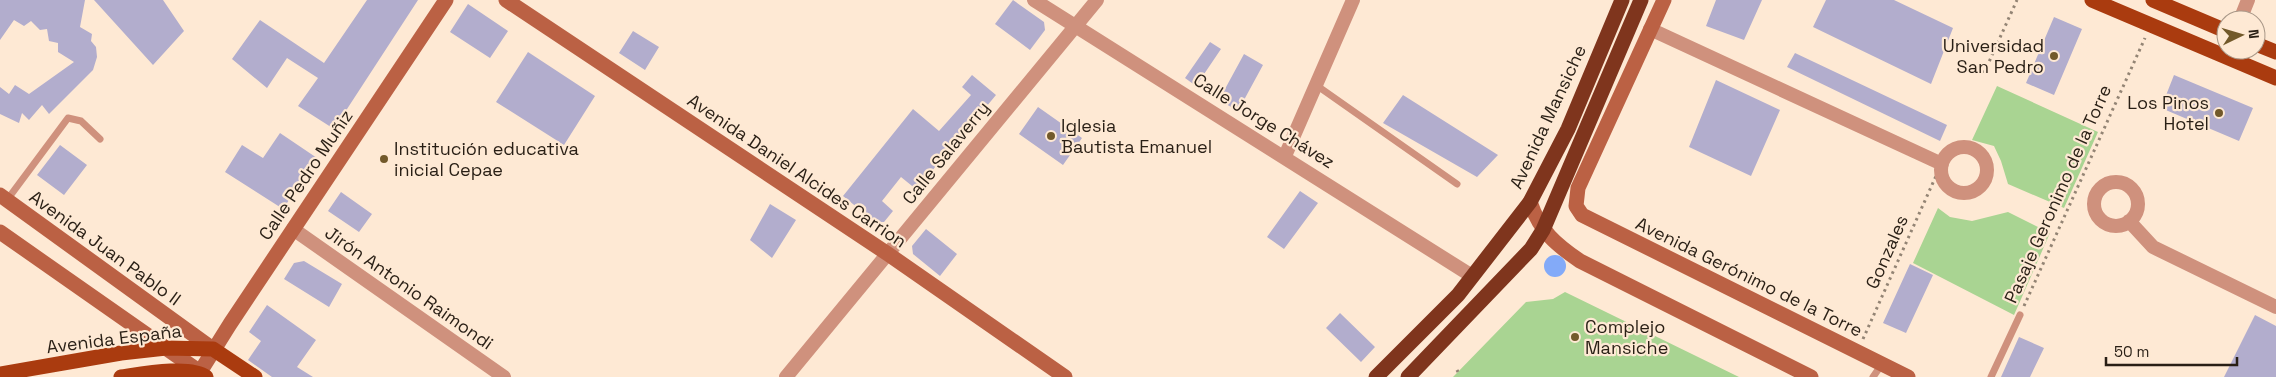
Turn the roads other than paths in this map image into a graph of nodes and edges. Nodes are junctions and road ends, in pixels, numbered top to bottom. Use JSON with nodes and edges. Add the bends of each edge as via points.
{"nodes":[{"id":1,"x":446,"y":0,"type":"edge"},
{"id":2,"x":506,"y":0,"type":"edge"},
{"id":3,"x":1034,"y":0,"type":"edge"},
{"id":4,"x":1096,"y":0,"type":"edge"},
{"id":5,"x":1354,"y":0,"type":"edge"},
{"id":6,"x":1622,"y":0,"type":"edge"},
{"id":7,"x":1640,"y":0,"type":"edge"},
{"id":8,"x":1664,"y":0,"type":"edge"},
{"id":9,"x":2092,"y":0,"type":"edge"},
{"id":10,"x":2153,"y":0,"type":"edge"},
{"id":11,"x":1075,"y":26,"type":"junction"},
{"id":12,"x":2216,"y":27,"type":"edge"},
{"id":13,"x":1650,"y":29,"type":"junction"},
{"id":14,"x":2216,"y":47,"type":"edge"},
{"id":15,"x":2243,"y":60,"type":"edge"},
{"id":16,"x":2276,"y":78,"type":"edge"},
{"id":17,"x":1316,"y":85,"type":"junction"},
{"id":18,"x":100,"y":138,"type":"dead end"},
{"id":19,"x":1285,"y":156,"type":"junction"},
{"id":20,"x":1942,"y":164,"type":"road end"},
{"id":21,"x":1456,"y":184,"type":"dead end"},
{"id":22,"x":2,"y":200,"type":"edge"},
{"id":23,"x":1530,"y":202,"type":"junction"},
{"id":24,"x":2129,"y":222,"type":"dead end"},
{"id":25,"x":293,"y":229,"type":"junction"},
{"id":26,"x":1543,"y":230,"type":"junction"},
{"id":27,"x":0,"y":232,"type":"edge"},
{"id":28,"x":888,"y":254,"type":"junction"},
{"id":29,"x":1472,"y":276,"type":"junction"},
{"id":30,"x":2276,"y":308,"type":"edge"},
{"id":31,"x":2020,"y":315,"type":"road end"},
{"id":32,"x":166,"y":348,"type":"junction"},
{"id":33,"x":213,"y":349,"type":"junction"},
{"id":34,"x":1882,"y":364,"type":"junction"},
{"id":35,"x":0,"y":374,"type":"edge"},
{"id":36,"x":201,"y":375,"type":"edge"},
{"id":37,"x":122,"y":377,"type":"edge"},
{"id":38,"x":255,"y":377,"type":"edge"},
{"id":39,"x":504,"y":377,"type":"edge"},
{"id":40,"x":786,"y":377,"type":"edge"},
{"id":41,"x":1065,"y":377,"type":"edge"},
{"id":42,"x":1376,"y":377,"type":"edge"},
{"id":43,"x":1408,"y":377,"type":"edge"},
{"id":44,"x":1811,"y":377,"type":"edge"},
{"id":45,"x":1873,"y":377,"type":"edge"},
{"id":46,"x":1908,"y":377,"type":"edge"},
{"id":47,"x":1992,"y":377,"type":"edge"}],
"edges":[{"from":1,"to":25,"type":"main road","name":"Calle Pedro Muñiz"},
{"from":2,"to":28,"type":"main road","name":"Avenida Daniel Alcides Carrion"},
{"from":3,"to":11,"type":"street","name":"Calle Jorge Chávez"},
{"from":4,"to":11,"type":"street","name":"Calle Salaverry"},
{"from":5,"to":17,"type":"street"},
{"from":6,"to":23,"type":"highway","name":"Avenida Mansiche","via":[[1568,129]]},
{"from":7,"to":26,"type":"highway","name":"Avenida Mansiche"},
{"from":8,"to":13,"type":"main road"},
{"from":9,"to":14,"type":"main road"},
{"from":10,"to":12,"type":"main road"},
{"from":11,"to":19,"type":"street","name":"Calle Jorge Chávez"},
{"from":11,"to":28,"type":"street","name":"Calle Salaverry"},
{"from":13,"to":20,"type":"street"},
{"from":13,"to":34,"type":"main road","name":"Avenida Gerónimo de la Torre","via":[[1578,188],[1576,206],[1582,215]]},
{"from":15,"to":16,"type":"main road"},
{"from":17,"to":19,"type":"street"},
{"from":17,"to":21,"type":"lane"},
{"from":18,"to":22,"type":"lane","via":[[81,121],[68,118]]},
{"from":19,"to":29,"type":"street","name":"Calle Jorge Chávez"},
{"from":22,"to":33,"type":"main road","name":"Avenida Juan Pablo II"},
{"from":23,"to":26,"type":"main road"},
{"from":23,"to":29,"type":"highway","name":"Avenida Mansiche"},
{"from":24,"to":30,"type":"street","via":[[2153,247]]},
{"from":25,"to":33,"type":"main road","name":"Calle Pedro Muñiz"},
{"from":25,"to":39,"type":"street","name":"Jirón Antonio Raimondi"},
{"from":26,"to":43,"type":"highway","name":"Avenida Mansiche","via":[[1531,249]]},
{"from":26,"to":44,"type":"main road","via":[[1580,261]]},
{"from":27,"to":32,"type":"main road"},
{"from":28,"to":40,"type":"street","name":"Calle Salaverry"},
{"from":28,"to":41,"type":"main road","name":"Avenida Daniel Alcides Carrion"},
{"from":29,"to":42,"type":"highway","name":"Avenida Mansiche","via":[[1458,295]]},
{"from":31,"to":47,"type":"lane","name":"Pasaje Geronimo de la Torre"},
{"from":32,"to":33,"type":"main road","name":"Avenida España"},
{"from":32,"to":35,"type":"main road","name":"Avenida España"},
{"from":32,"to":36,"type":"main road"},
{"from":33,"to":36,"type":"main road","name":"Calle Pedro Muñiz"},
{"from":33,"to":38,"type":"main road"},
{"from":34,"to":45,"type":"lane"},
{"from":34,"to":46,"type":"main road","name":"Avenida Gerónimo de la Torre"},
{"from":36,"to":37,"type":"main road","via":[[171,372]]}]}
